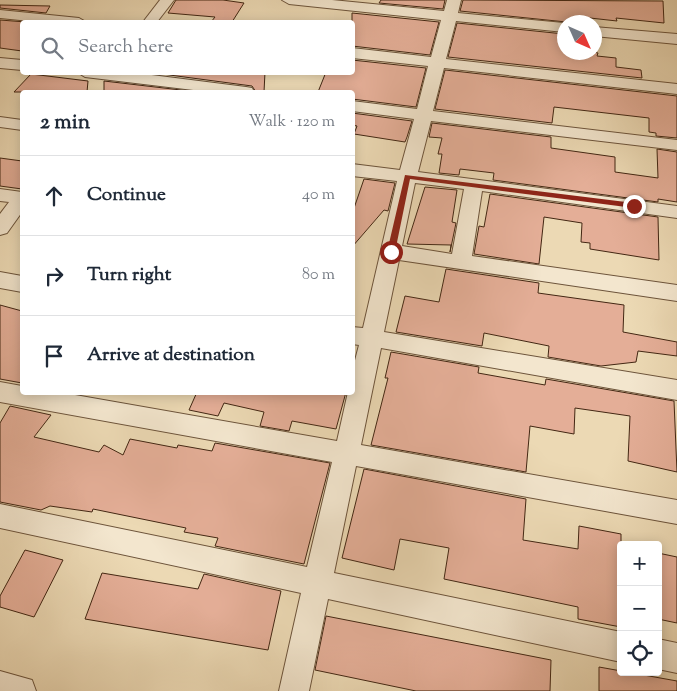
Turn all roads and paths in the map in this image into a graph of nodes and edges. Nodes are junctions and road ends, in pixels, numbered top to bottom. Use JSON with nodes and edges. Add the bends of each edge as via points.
{"nodes":[{"id":1,"x":167,"y":0,"type":"edge"},
{"id":2,"x":289,"y":0,"type":"edge"},
{"id":3,"x":454,"y":0,"type":"edge"},
{"id":4,"x":0,"y":14,"type":"edge"},
{"id":5,"x":450,"y":17,"type":"junction"},
{"id":6,"x":70,"y":20,"type":"edge"},
{"id":7,"x":152,"y":20,"type":"edge"},
{"id":8,"x":557,"y":27,"type":"edge"},
{"id":9,"x":602,"y":32,"type":"edge"},
{"id":10,"x":677,"y":39,"type":"edge"},
{"id":11,"x":355,"y":53,"type":"edge"},
{"id":12,"x":0,"y":62,"type":"edge"},
{"id":13,"x":438,"y":63,"type":"junction"},
{"id":14,"x":20,"y":65,"type":"edge"},
{"id":15,"x":111,"y":75,"type":"edge"},
{"id":16,"x":119,"y":75,"type":"edge"},
{"id":17,"x":100,"y":90,"type":"edge"},
{"id":18,"x":231,"y":90,"type":"edge"},
{"id":19,"x":677,"y":90,"type":"edge"},
{"id":20,"x":355,"y":106,"type":"edge"},
{"id":21,"x":424,"y":115,"type":"junction"},
{"id":22,"x":0,"y":122,"type":"edge"},
{"id":23,"x":20,"y":125,"type":"edge"},
{"id":24,"x":677,"y":145,"type":"edge"},
{"id":25,"x":355,"y":170,"type":"edge"},
{"id":26,"x":407,"y":177,"type":"junction"},
{"id":27,"x":474,"y":184,"type":"junction"},
{"id":28,"x":0,"y":195,"type":"edge"},
{"id":29,"x":20,"y":198,"type":"edge"},
{"id":30,"x":20,"y":201,"type":"edge"},
{"id":31,"x":677,"y":212,"type":"edge"},
{"id":32,"x":0,"y":228,"type":"edge"},
{"id":33,"x":391,"y":252,"type":"junction"},
{"id":34,"x":461,"y":262,"type":"junction"},
{"id":35,"x":0,"y":280,"type":"edge"},
{"id":36,"x":20,"y":284,"type":"edge"},
{"id":37,"x":677,"y":293,"type":"edge"},
{"id":38,"x":363,"y":337,"type":"edge"},
{"id":39,"x":677,"y":390,"type":"edge"},
{"id":40,"x":0,"y":392,"type":"edge"},
{"id":41,"x":347,"y":453,"type":"junction"},
{"id":42,"x":677,"y":512,"type":"edge"},
{"id":43,"x":0,"y":516,"type":"edge"},
{"id":44,"x":318,"y":584,"type":"junction"},
{"id":45,"x":617,"y":646,"type":"edge"},
{"id":46,"x":662,"y":655,"type":"edge"},
{"id":47,"x":677,"y":658,"type":"edge"},
{"id":48,"x":0,"y":686,"type":"edge"},
{"id":49,"x":21,"y":691,"type":"edge"},
{"id":50,"x":294,"y":691,"type":"edge"}],
"edges":[{"from":1,"to":7,"type":"street"},
{"from":2,"to":5,"type":"street"},
{"from":3,"to":5,"type":"street"},
{"from":4,"to":6,"type":"street","via":[[28,11]]},
{"from":5,"to":8,"type":"street"},
{"from":5,"to":13,"type":"street"},
{"from":9,"to":10,"type":"street"},
{"from":11,"to":13,"type":"street"},
{"from":12,"to":14,"type":"street"},
{"from":13,"to":19,"type":"street"},
{"from":13,"to":21,"type":"street"},
{"from":15,"to":17,"type":"street"},
{"from":16,"to":18,"type":"street"},
{"from":20,"to":21,"type":"street"},
{"from":21,"to":24,"type":"street"},
{"from":21,"to":26,"type":"street"},
{"from":22,"to":23,"type":"street"},
{"from":25,"to":26,"type":"street"},
{"from":26,"to":27,"type":"street"},
{"from":26,"to":33,"type":"street"},
{"from":27,"to":31,"type":"street"},
{"from":27,"to":34,"type":"street"},
{"from":28,"to":29,"type":"street"},
{"from":30,"to":32,"type":"street"},
{"from":33,"to":34,"type":"street"},
{"from":33,"to":38,"type":"street"},
{"from":34,"to":37,"type":"street"},
{"from":35,"to":36,"type":"street"},
{"from":38,"to":39,"type":"street"},
{"from":38,"to":41,"type":"street"},
{"from":40,"to":41,"type":"street"},
{"from":41,"to":42,"type":"street"},
{"from":41,"to":44,"type":"street"},
{"from":43,"to":44,"type":"street"},
{"from":44,"to":45,"type":"street"},
{"from":44,"to":50,"type":"street"},
{"from":46,"to":47,"type":"street"},
{"from":48,"to":49,"type":"street"}]}
